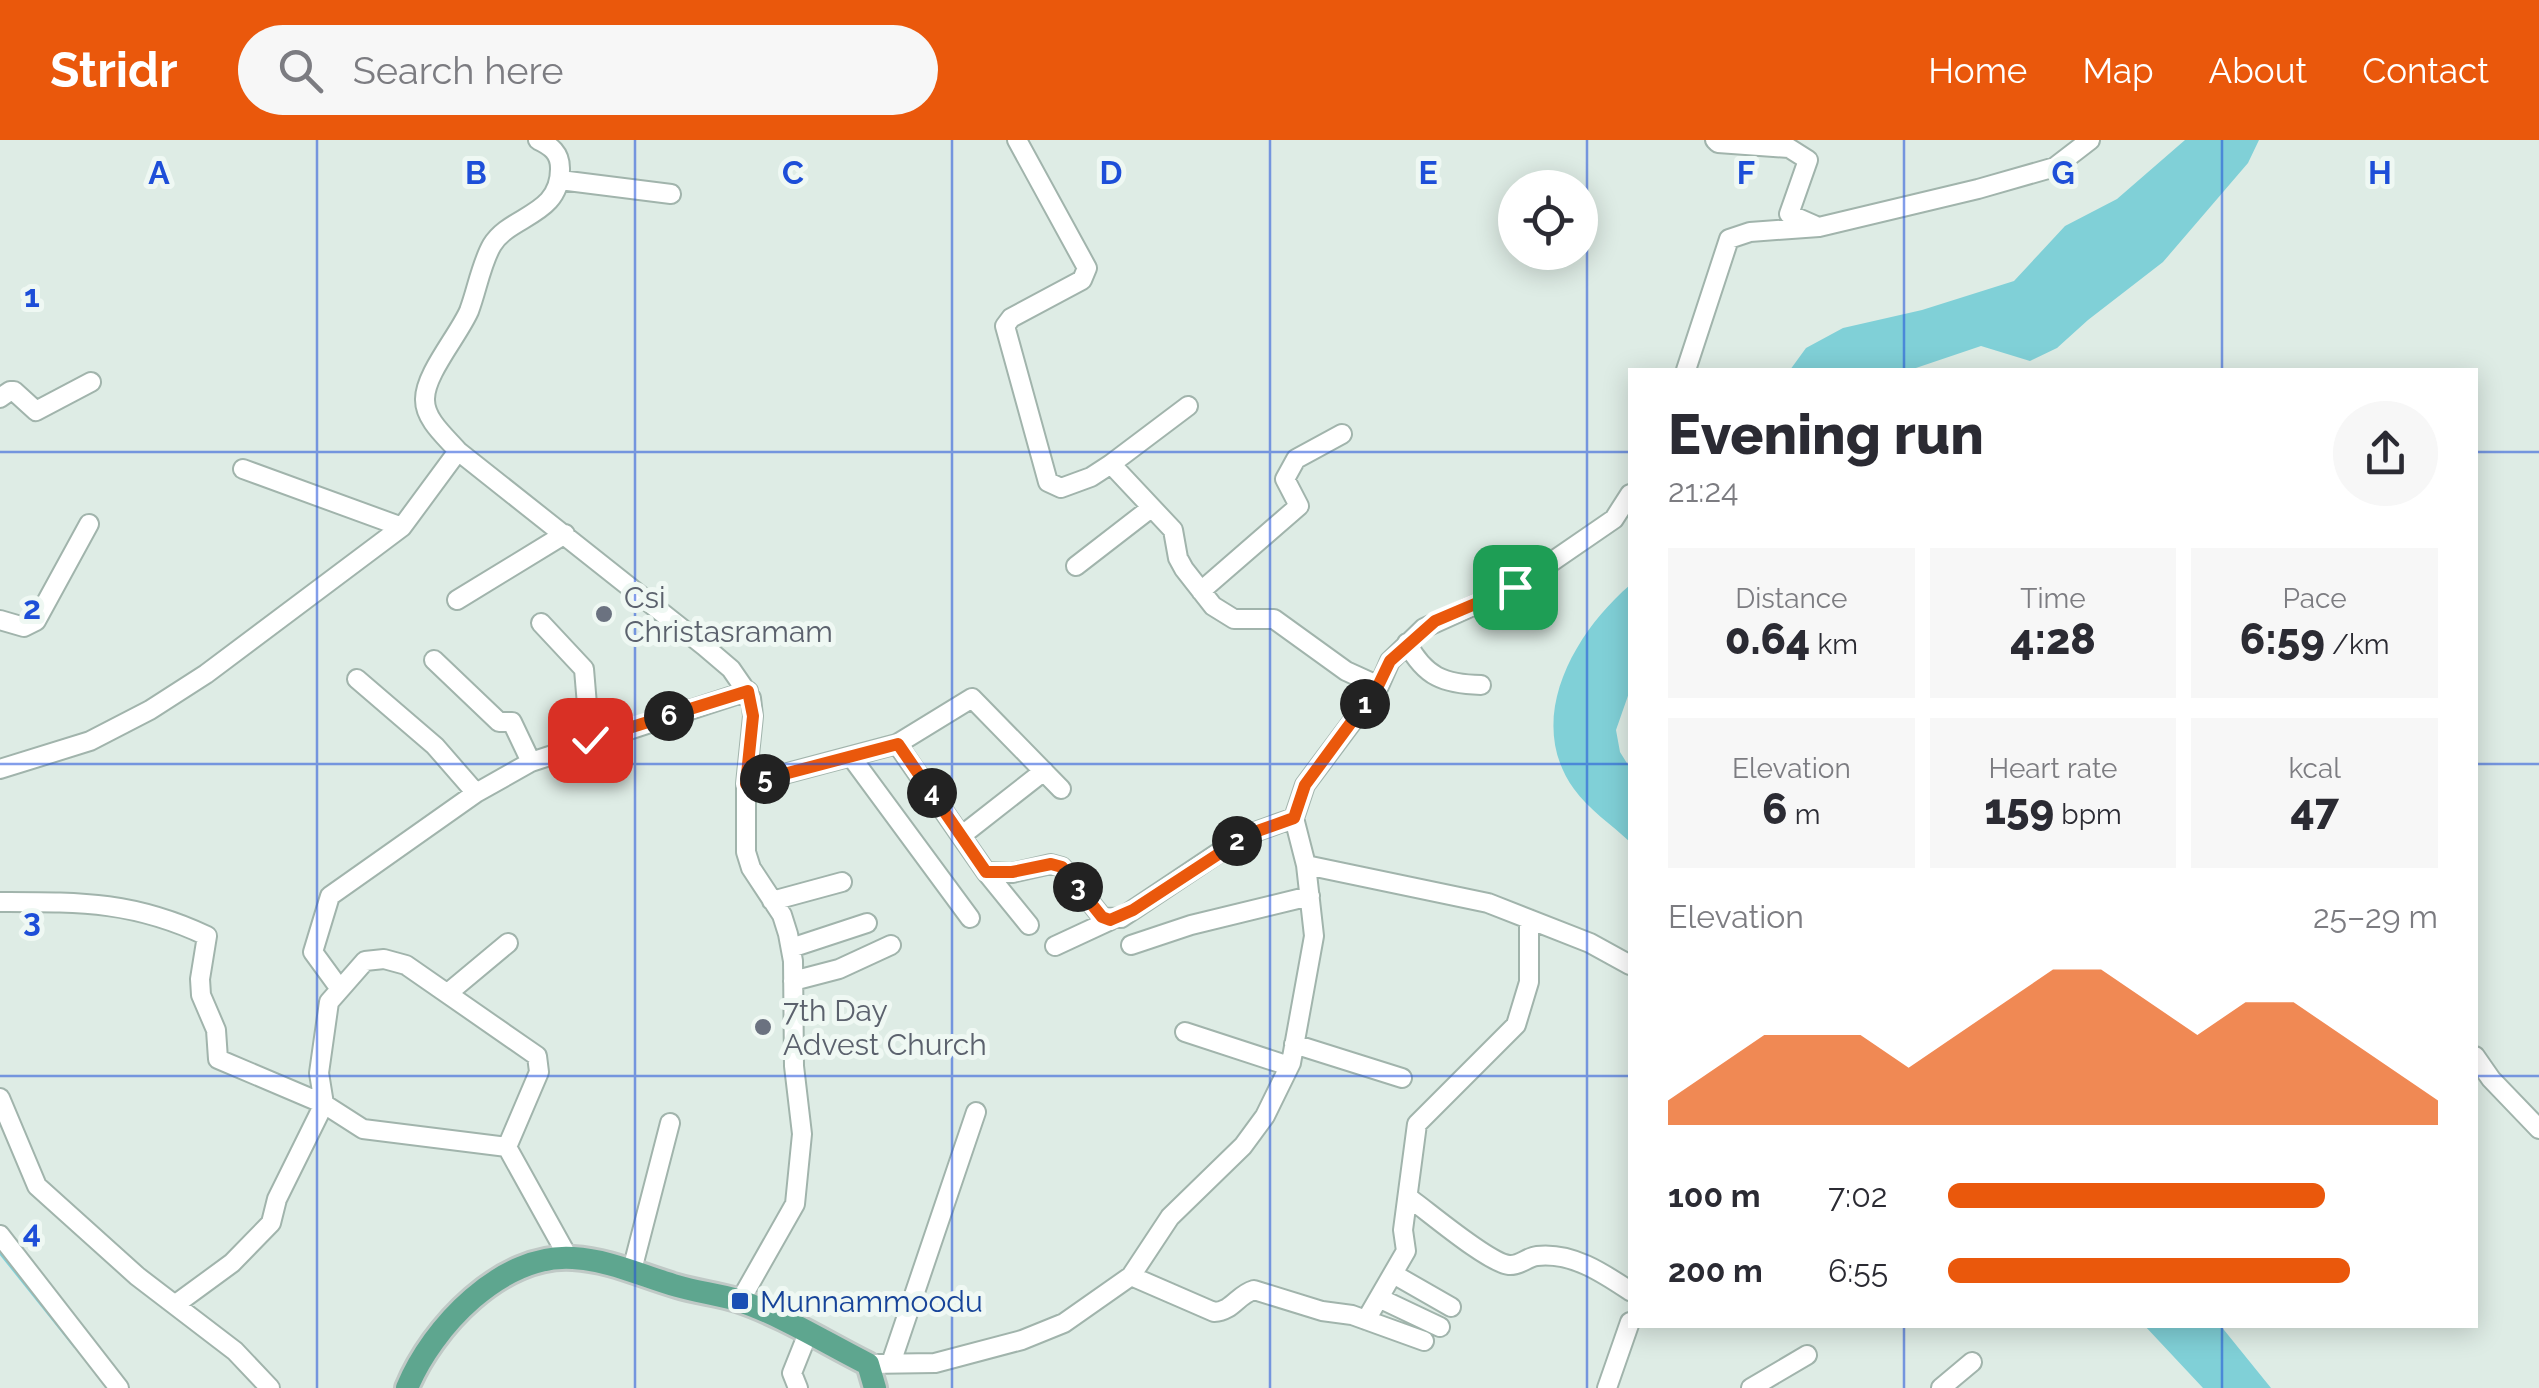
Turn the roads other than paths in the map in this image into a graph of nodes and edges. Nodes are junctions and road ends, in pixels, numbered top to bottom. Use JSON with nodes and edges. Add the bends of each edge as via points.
{"nodes":[{"id":1,"x":538,"y":140,"type":"edge"},
{"id":2,"x":1017,"y":140,"type":"edge"},
{"id":3,"x":1715,"y":140,"type":"edge"},
{"id":4,"x":2090,"y":140,"type":"edge"},
{"id":5,"x":560,"y":180,"type":"junction"},
{"id":6,"x":671,"y":194,"type":"dead end"},
{"id":7,"x":1819,"y":227,"type":"junction"},
{"id":8,"x":1687,"y":368,"type":"edge"},
{"id":9,"x":91,"y":382,"type":"dead end"},
{"id":10,"x":0,"y":398,"type":"edge"},
{"id":11,"x":1188,"y":406,"type":"dead end"},
{"id":12,"x":1342,"y":434,"type":"dead end"},
{"id":13,"x":458,"y":451,"type":"junction"},
{"id":14,"x":1110,"y":464,"type":"junction"},
{"id":15,"x":243,"y":469,"type":"dead end"},
{"id":16,"x":1628,"y":497,"type":"edge"},
{"id":17,"x":1151,"y":508,"type":"junction"},
{"id":18,"x":90,"y":524,"type":"dead end"},
{"id":19,"x":402,"y":527,"type":"junction"},
{"id":20,"x":565,"y":534,"type":"junction"},
{"id":21,"x":1076,"y":566,"type":"dead end"},
{"id":22,"x":1202,"y":591,"type":"junction"},
{"id":23,"x":457,"y":600,"type":"dead end"},
{"id":24,"x":0,"y":620,"type":"edge"},
{"id":25,"x":541,"y":623,"type":"dead end"},
{"id":26,"x":1408,"y":643,"type":"junction"},
{"id":27,"x":434,"y":660,"type":"dead end"},
{"id":28,"x":357,"y":678,"type":"dead end"},
{"id":29,"x":1482,"y":685,"type":"dead end"},
{"id":30,"x":1378,"y":686,"type":"junction"},
{"id":31,"x":748,"y":691,"type":"junction"},
{"id":32,"x":590,"y":740,"type":"junction"},
{"id":33,"x":898,"y":744,"type":"junction"},
{"id":34,"x":852,"y":758,"type":"junction"},
{"id":35,"x":531,"y":762,"type":"junction"},
{"id":36,"x":0,"y":769,"type":"edge"},
{"id":37,"x":1044,"y":772,"type":"junction"},
{"id":38,"x":746,"y":784,"type":"junction"},
{"id":39,"x":1060,"y":789,"type":"dead end"},
{"id":40,"x":476,"y":793,"type":"junction"},
{"id":41,"x":1294,"y":818,"type":"junction"},
{"id":42,"x":961,"y":836,"type":"junction"},
{"id":43,"x":1306,"y":865,"type":"junction"},
{"id":44,"x":986,"y":872,"type":"junction"},
{"id":45,"x":842,"y":882,"type":"dead end"},
{"id":46,"x":1310,"y":896,"type":"junction"},
{"id":47,"x":772,"y":901,"type":"junction"},
{"id":48,"x":0,"y":902,"type":"edge"},
{"id":49,"x":970,"y":918,"type":"dead end"},
{"id":50,"x":1110,"y":920,"type":"junction"},
{"id":51,"x":1529,"y":920,"type":"junction"},
{"id":52,"x":867,"y":923,"type":"dead end"},
{"id":53,"x":1029,"y":925,"type":"dead end"},
{"id":54,"x":508,"y":944,"type":"dead end"},
{"id":55,"x":1131,"y":944,"type":"dead end"},
{"id":56,"x":892,"y":946,"type":"dead end"},
{"id":57,"x":1055,"y":946,"type":"dead end"},
{"id":58,"x":790,"y":948,"type":"junction"},
{"id":59,"x":1628,"y":965,"type":"edge"},
{"id":60,"x":793,"y":981,"type":"junction"},
{"id":61,"x":340,"y":989,"type":"junction"},
{"id":62,"x":448,"y":993,"type":"junction"},
{"id":63,"x":1185,"y":1032,"type":"dead end"},
{"id":64,"x":1294,"y":1044,"type":"junction"},
{"id":65,"x":2478,"y":1060,"type":"edge"},
{"id":66,"x":1288,"y":1066,"type":"junction"},
{"id":67,"x":1402,"y":1078,"type":"dead end"},
{"id":68,"x":0,"y":1098,"type":"edge"},
{"id":69,"x":324,"y":1104,"type":"junction"},
{"id":70,"x":976,"y":1112,"type":"dead end"},
{"id":71,"x":670,"y":1123,"type":"dead end"},
{"id":72,"x":2539,"y":1129,"type":"edge"},
{"id":73,"x":507,"y":1147,"type":"junction"},
{"id":74,"x":1412,"y":1200,"type":"dead end"},
{"id":75,"x":0,"y":1235,"type":"edge"},
{"id":76,"x":568,"y":1257,"type":"junction"},
{"id":77,"x":632,"y":1270,"type":"junction"},
{"id":78,"x":1395,"y":1275,"type":"junction"},
{"id":79,"x":1130,"y":1276,"type":"junction"},
{"id":80,"x":1628,"y":1290,"type":"edge"},
{"id":81,"x":1381,"y":1299,"type":"junction"},
{"id":82,"x":740,"y":1301,"type":"junction"},
{"id":83,"x":176,"y":1304,"type":"junction"},
{"id":84,"x":1451,"y":1307,"type":"dead end"},
{"id":85,"x":1366,"y":1320,"type":"junction"},
{"id":86,"x":1440,"y":1327,"type":"dead end"},
{"id":87,"x":1628,"y":1328,"type":"edge"},
{"id":88,"x":808,"y":1333,"type":"junction"},
{"id":89,"x":1424,"y":1342,"type":"dead end"},
{"id":90,"x":1807,"y":1355,"type":"dead end"},
{"id":91,"x":1972,"y":1362,"type":"dead end"},
{"id":92,"x":880,"y":1364,"type":"junction"},
{"id":93,"x":119,"y":1388,"type":"edge"},
{"id":94,"x":270,"y":1388,"type":"edge"},
{"id":95,"x":406,"y":1388,"type":"edge"},
{"id":96,"x":798,"y":1388,"type":"edge"},
{"id":97,"x":875,"y":1388,"type":"edge"},
{"id":98,"x":1608,"y":1388,"type":"edge"},
{"id":99,"x":1752,"y":1388,"type":"edge"},
{"id":100,"x":1941,"y":1388,"type":"edge"}],
"edges":[{"from":1,"to":5,"type":"street","via":[[552,146],[561,162]]},
{"from":2,"to":14,"type":"street","via":[[1086,268],[1082,280],[1005,326],[1048,482],[1061,488]]},
{"from":3,"to":7,"type":"street","via":[[1788,148],[1808,160],[1789,214]]},
{"from":4,"to":7,"type":"street","via":[[2055,167]]},
{"from":5,"to":6,"type":"street"},
{"from":5,"to":13,"type":"street","via":[[549,201],[493,242],[468,314],[428,384],[428,414]]},
{"from":7,"to":8,"type":"street","via":[[1728,239]]},
{"from":9,"to":10,"type":"street","via":[[36,411],[10,390]]},
{"from":11,"to":14,"type":"street"},
{"from":12,"to":22,"type":"street","via":[[1296,459],[1285,479],[1299,506]]},
{"from":13,"to":19,"type":"street"},
{"from":13,"to":20,"type":"street"},
{"from":14,"to":17,"type":"street"},
{"from":15,"to":19,"type":"street"},
{"from":16,"to":26,"type":"street","via":[[1614,519],[1515,587],[1435,621]]},
{"from":17,"to":21,"type":"street"},
{"from":17,"to":22,"type":"street","via":[[1173,530],[1178,558]]},
{"from":18,"to":24,"type":"street","via":[[36,621],[24,627]]},
{"from":19,"to":36,"type":"street","via":[[150,710],[90,742]]},
{"from":20,"to":23,"type":"street"},
{"from":20,"to":31,"type":"street","via":[[731,669]]},
{"from":22,"to":30,"type":"street","via":[[1234,619],[1274,620],[1346,672]]},
{"from":25,"to":32,"type":"street","via":[[584,668]]},
{"from":26,"to":29,"type":"street","via":[[1417,662],[1440,679]]},
{"from":26,"to":30,"type":"street"},
{"from":27,"to":35,"type":"street","via":[[499,722],[512,722]]},
{"from":28,"to":40,"type":"street","via":[[435,746]]},
{"from":30,"to":41,"type":"street","via":[[1305,785]]},
{"from":31,"to":32,"type":"street"},
{"from":31,"to":38,"type":"street","via":[[753,716]]},
{"from":32,"to":35,"type":"street"},
{"from":33,"to":34,"type":"street"},
{"from":33,"to":37,"type":"street","via":[[975,698]]},
{"from":33,"to":42,"type":"street"},
{"from":34,"to":38,"type":"street"},
{"from":34,"to":49,"type":"street"},
{"from":35,"to":40,"type":"street"},
{"from":37,"to":39,"type":"street"},
{"from":37,"to":42,"type":"street"},
{"from":38,"to":47,"type":"street","via":[[746,852]]},
{"from":40,"to":61,"type":"street","via":[[330,896],[313,952]]},
{"from":41,"to":43,"type":"street"},
{"from":41,"to":50,"type":"street","via":[[1249,834]]},
{"from":42,"to":44,"type":"street"},
{"from":43,"to":46,"type":"street"},
{"from":43,"to":51,"type":"street","via":[[1488,903]]},
{"from":44,"to":50,"type":"street","via":[[1062,867]]},
{"from":44,"to":53,"type":"street"},
{"from":45,"to":47,"type":"street"},
{"from":46,"to":55,"type":"street"},
{"from":46,"to":64,"type":"street","via":[[1314,936]]},
{"from":47,"to":58,"type":"street"},
{"from":48,"to":69,"type":"street","via":[[118,906],[207,936],[201,994],[216,1030],[218,1059]]},
{"from":50,"to":57,"type":"street"},
{"from":51,"to":59,"type":"street"},
{"from":51,"to":78,"type":"street","via":[[1529,982],[1516,1025],[1417,1124],[1406,1252]]},
{"from":52,"to":58,"type":"street"},
{"from":54,"to":62,"type":"street"},
{"from":56,"to":60,"type":"street"},
{"from":58,"to":60,"type":"street"},
{"from":60,"to":82,"type":"street","via":[[802,1134],[795,1204]]},
{"from":61,"to":62,"type":"street","via":[[365,961],[384,958]]},
{"from":61,"to":69,"type":"street","via":[[329,1002],[319,1073]]},
{"from":62,"to":73,"type":"street","via":[[538,1056],[538,1072]]},
{"from":63,"to":66,"type":"street"},
{"from":64,"to":66,"type":"street"},
{"from":64,"to":67,"type":"street"},
{"from":65,"to":72,"type":"street"},
{"from":66,"to":79,"type":"street","via":[[1243,1146],[1170,1217]]},
{"from":68,"to":83,"type":"street","via":[[36,1186]]},
{"from":69,"to":73,"type":"street","via":[[363,1129]]},
{"from":69,"to":83,"type":"street","via":[[271,1223],[232,1263]]},
{"from":70,"to":92,"type":"street"},
{"from":71,"to":77,"type":"street"},
{"from":73,"to":76,"type":"street"},
{"from":74,"to":80,"type":"street","via":[[1500,1262],[1519,1264],[1543,1255],[1578,1261]]},
{"from":75,"to":93,"type":"street"},
{"from":76,"to":77,"type":"main road"},
{"from":76,"to":95,"type":"main road","via":[[506,1274],[474,1298],[416,1365]]},
{"from":77,"to":82,"type":"main road"},
{"from":78,"to":81,"type":"street"},
{"from":78,"to":84,"type":"street"},
{"from":79,"to":85,"type":"street","via":[[1214,1312],[1254,1290]]},
{"from":79,"to":92,"type":"street","via":[[1064,1323],[1022,1340],[935,1363]]},
{"from":81,"to":85,"type":"street"},
{"from":81,"to":86,"type":"street"},
{"from":82,"to":88,"type":"main road"},
{"from":83,"to":94,"type":"street","via":[[235,1350]]},
{"from":85,"to":89,"type":"street"},
{"from":87,"to":98,"type":"street"},
{"from":88,"to":92,"type":"main road"},
{"from":88,"to":96,"type":"street","via":[[792,1373]]},
{"from":90,"to":99,"type":"street"},
{"from":91,"to":100,"type":"street"},
{"from":92,"to":97,"type":"main road"}]}
